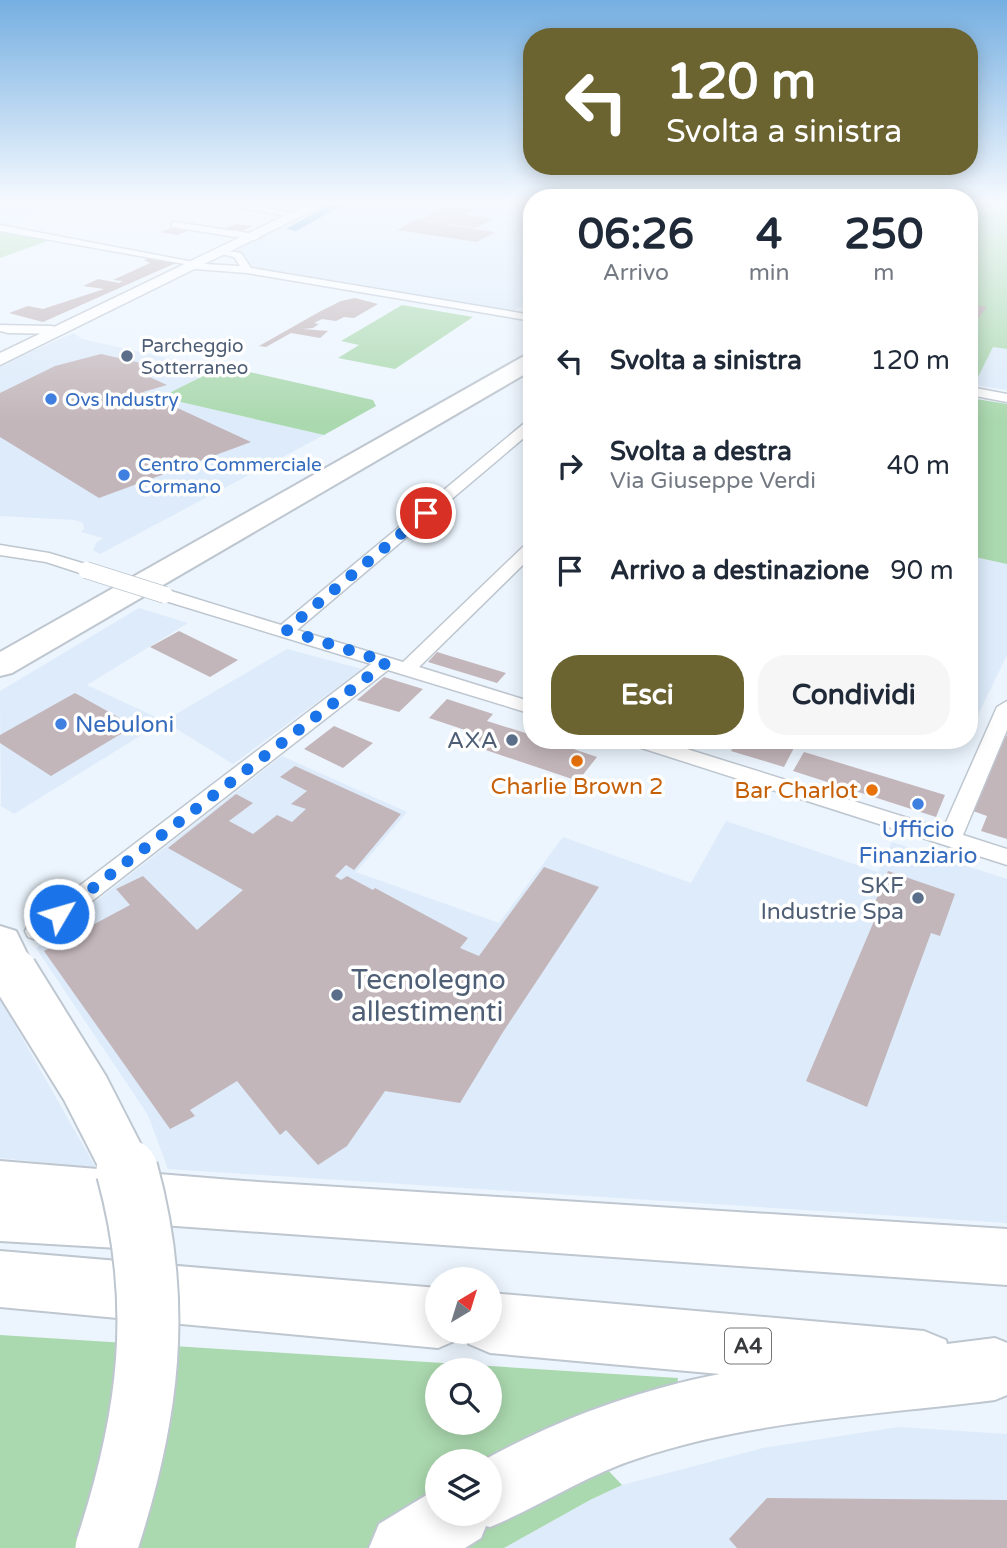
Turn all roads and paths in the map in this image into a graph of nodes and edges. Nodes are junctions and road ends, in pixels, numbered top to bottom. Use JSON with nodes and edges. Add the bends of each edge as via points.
{"nodes":[{"id":1,"x":174,"y":276,"type":"edge"},
{"id":2,"x":285,"y":276,"type":"edge"},
{"id":3,"x":523,"y":315,"type":"edge"},
{"id":4,"x":0,"y":328,"type":"edge"},
{"id":5,"x":60,"y":331,"type":"junction"},
{"id":6,"x":523,"y":351,"type":"edge"},
{"id":7,"x":0,"y":360,"type":"edge"},
{"id":8,"x":523,"y":366,"type":"edge"},
{"id":9,"x":978,"y":393,"type":"edge"},
{"id":10,"x":1007,"y":398,"type":"edge"},
{"id":11,"x":523,"y":432,"type":"edge"},
{"id":12,"x":514,"y":439,"type":"junction"},
{"id":13,"x":523,"y":442,"type":"edge"},
{"id":14,"x":0,"y":539,"type":"edge"},
{"id":15,"x":0,"y":550,"type":"edge"},
{"id":16,"x":523,"y":555,"type":"edge"},
{"id":17,"x":49,"y":558,"type":"junction"},
{"id":18,"x":286,"y":630,"type":"junction"},
{"id":19,"x":0,"y":642,"type":"edge"},
{"id":20,"x":397,"y":665,"type":"junction"},
{"id":21,"x":0,"y":666,"type":"edge"},
{"id":22,"x":523,"y":705,"type":"edge"},
{"id":23,"x":1007,"y":707,"type":"edge"},
{"id":24,"x":665,"y":749,"type":"edge"},
{"id":25,"x":950,"y":839,"type":"junction"},
{"id":26,"x":1007,"y":857,"type":"edge"},
{"id":27,"x":13,"y":951,"type":"edge"},
{"id":28,"x":0,"y":1186,"type":"edge"},
{"id":29,"x":0,"y":1215,"type":"edge"},
{"id":30,"x":1007,"y":1257,"type":"edge"},
{"id":31,"x":0,"y":1279,"type":"edge"},
{"id":32,"x":1007,"y":1279,"type":"edge"},
{"id":33,"x":425,"y":1317,"type":"edge"},
{"id":34,"x":502,"y":1324,"type":"edge"},
{"id":35,"x":1001,"y":1369,"type":"edge"},
{"id":36,"x":502,"y":1488,"type":"edge"},
{"id":37,"x":438,"y":1526,"type":"edge"},
{"id":38,"x":106,"y":1548,"type":"edge"},
{"id":39,"x":403,"y":1548,"type":"edge"}],
"edges":[{"from":1,"to":5,"type":"main road"},
{"from":2,"to":3,"type":"street"},
{"from":4,"to":5,"type":"street"},
{"from":5,"to":7,"type":"main road"},
{"from":6,"to":19,"type":"highway"},
{"from":8,"to":21,"type":"highway"},
{"from":9,"to":10,"type":"street"},
{"from":11,"to":12,"type":"street"},
{"from":12,"to":13,"type":"street"},
{"from":12,"to":18,"type":"street"},
{"from":14,"to":17,"type":"street"},
{"from":15,"to":17,"type":"street"},
{"from":16,"to":20,"type":"street"},
{"from":17,"to":18,"type":"street","bridge":true},
{"from":18,"to":20,"type":"street"},
{"from":20,"to":22,"type":"street"},
{"from":20,"to":27,"type":"street"},
{"from":23,"to":25,"type":"street"},
{"from":24,"to":25,"type":"street"},
{"from":25,"to":26,"type":"street"},
{"from":27,"to":38,"type":"highway","bridge":true,"via":[[125,1164],[146,1260],[148,1338],[139,1428]]},
{"from":28,"to":30,"type":"highway","via":[[244,1207]]},
{"from":29,"to":32,"type":"highway"},
{"from":31,"to":33,"type":"highway"},
{"from":34,"to":35,"type":"highway","number":"A4"},
{"from":35,"to":36,"type":"highway","via":[[767,1399],[664,1418],[583,1447]]},
{"from":37,"to":39,"type":"highway"}]}
